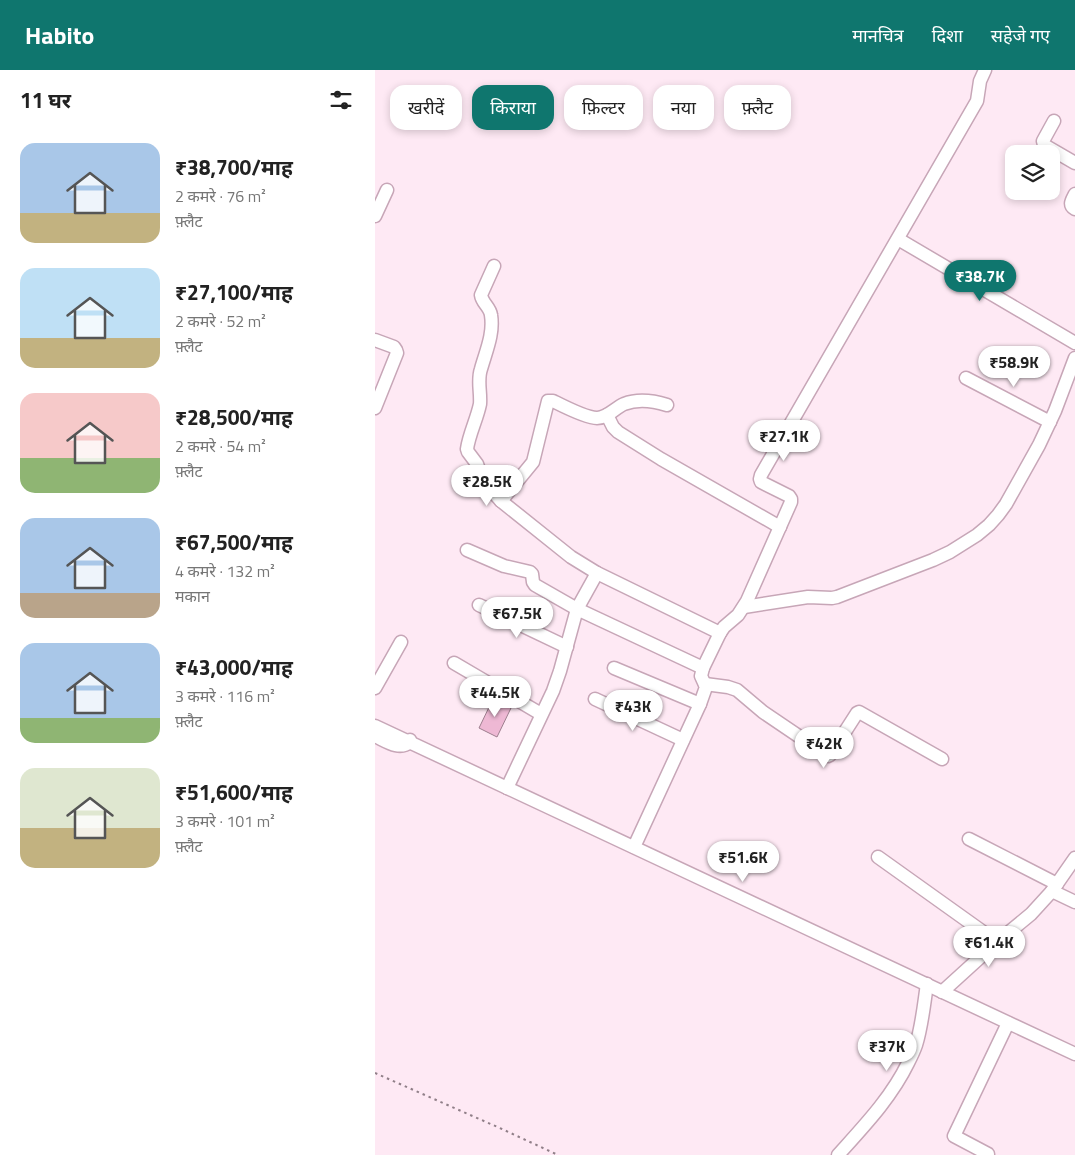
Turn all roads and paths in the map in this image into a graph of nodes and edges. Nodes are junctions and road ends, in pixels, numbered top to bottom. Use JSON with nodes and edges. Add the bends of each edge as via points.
{"nodes":[{"id":1,"x":985,"y":70,"type":"edge"},
{"id":2,"x":1054,"y":121,"type":"dead end"},
{"id":3,"x":1075,"y":163,"type":"edge"},
{"id":4,"x":387,"y":190,"type":"dead end"},
{"id":5,"x":1075,"y":194,"type":"edge"},
{"id":6,"x":1075,"y":209,"type":"edge"},
{"id":7,"x":375,"y":216,"type":"edge"},
{"id":8,"x":898,"y":238,"type":"junction"},
{"id":9,"x":494,"y":266,"type":"dead end"},
{"id":10,"x":375,"y":340,"type":"edge"},
{"id":11,"x":1075,"y":343,"type":"edge"},
{"id":12,"x":1075,"y":358,"type":"edge"},
{"id":13,"x":966,"y":378,"type":"dead end"},
{"id":14,"x":667,"y":405,"type":"dead end"},
{"id":15,"x":375,"y":408,"type":"edge"},
{"id":16,"x":607,"y":415,"type":"junction"},
{"id":17,"x":1050,"y":422,"type":"junction"},
{"id":18,"x":501,"y":501,"type":"junction"},
{"id":19,"x":780,"y":527,"type":"junction"},
{"id":20,"x":467,"y":550,"type":"dead end"},
{"id":21,"x":597,"y":572,"type":"junction"},
{"id":22,"x":479,"y":606,"type":"dead end"},
{"id":23,"x":744,"y":607,"type":"junction"},
{"id":24,"x":577,"y":608,"type":"junction"},
{"id":25,"x":720,"y":633,"type":"junction"},
{"id":26,"x":401,"y":642,"type":"dead end"},
{"id":27,"x":567,"y":647,"type":"junction"},
{"id":28,"x":454,"y":664,"type":"dead end"},
{"id":29,"x":615,"y":668,"type":"dead end"},
{"id":30,"x":703,"y":668,"type":"junction"},
{"id":31,"x":705,"y":684,"type":"junction"},
{"id":32,"x":375,"y":688,"type":"edge"},
{"id":33,"x":595,"y":699,"type":"dead end"},
{"id":34,"x":700,"y":704,"type":"junction"},
{"id":35,"x":541,"y":714,"type":"junction"},
{"id":36,"x":375,"y":718,"type":"edge"},
{"id":37,"x":375,"y":726,"type":"edge"},
{"id":38,"x":375,"y":736,"type":"edge"},
{"id":39,"x":404,"y":740,"type":"junction"},
{"id":40,"x":683,"y":740,"type":"junction"},
{"id":41,"x":942,"y":759,"type":"dead end"},
{"id":42,"x":507,"y":788,"type":"junction"},
{"id":43,"x":969,"y":839,"type":"dead end"},
{"id":44,"x":634,"y":846,"type":"junction"},
{"id":45,"x":878,"y":857,"type":"dead end"},
{"id":46,"x":1075,"y":858,"type":"edge"},
{"id":47,"x":1055,"y":888,"type":"junction"},
{"id":48,"x":1075,"y":902,"type":"edge"},
{"id":49,"x":997,"y":942,"type":"junction"},
{"id":50,"x":927,"y":984,"type":"junction"},
{"id":51,"x":942,"y":992,"type":"junction"},
{"id":52,"x":1008,"y":1023,"type":"junction"},
{"id":53,"x":1075,"y":1054,"type":"edge"},
{"id":54,"x":375,"y":1073,"type":"edge"},
{"id":55,"x":558,"y":1155,"type":"edge"},
{"id":56,"x":838,"y":1155,"type":"edge"},
{"id":57,"x":987,"y":1155,"type":"edge"}],
"edges":[{"from":1,"to":8,"type":"street","via":[[977,102]]},
{"from":2,"to":3,"type":"street","via":[[1043,145]]},
{"from":4,"to":7,"type":"street"},
{"from":5,"to":6,"type":"street","via":[[1071,202]]},
{"from":8,"to":11,"type":"street"},
{"from":8,"to":19,"type":"street","via":[[759,479],[791,499]]},
{"from":9,"to":18,"type":"street","via":[[481,295],[491,313],[491,332],[480,373],[480,403],[467,449],[483,481]]},
{"from":10,"to":15,"type":"street","via":[[394,348],[397,353]]},
{"from":12,"to":17,"type":"street"},
{"from":13,"to":17,"type":"street"},
{"from":14,"to":16,"type":"street","via":[[633,402]]},
{"from":16,"to":18,"type":"street","via":[[595,419],[548,401],[533,462]]},
{"from":16,"to":19,"type":"street","via":[[618,432]]},
{"from":17,"to":23,"type":"street","via":[[998,515],[977,535],[950,552],[837,597],[808,597]]},
{"from":18,"to":21,"type":"street","via":[[571,558]]},
{"from":19,"to":23,"type":"street"},
{"from":20,"to":24,"type":"street","via":[[508,568],[530,572],[535,585]]},
{"from":21,"to":24,"type":"street"},
{"from":21,"to":25,"type":"street"},
{"from":22,"to":27,"type":"street"},
{"from":23,"to":25,"type":"street"},
{"from":24,"to":27,"type":"street"},
{"from":24,"to":30,"type":"street"},
{"from":25,"to":30,"type":"street"},
{"from":26,"to":32,"type":"street"},
{"from":27,"to":35,"type":"street","via":[[553,691]]},
{"from":28,"to":35,"type":"street"},
{"from":29,"to":34,"type":"street"},
{"from":30,"to":31,"type":"street","via":[[701,676]]},
{"from":31,"to":34,"type":"street"},
{"from":31,"to":41,"type":"street","via":[[737,690],[763,712],[828,756],[859,712]]},
{"from":33,"to":40,"type":"street"},
{"from":34,"to":40,"type":"street"},
{"from":35,"to":42,"type":"street"},
{"from":36,"to":39,"type":"street","via":[[405,732],[410,738]]},
{"from":37,"to":39,"type":"street"},
{"from":38,"to":39,"type":"street","via":[[400,747],[406,745]]},
{"from":39,"to":42,"type":"street"},
{"from":40,"to":44,"type":"street"},
{"from":42,"to":44,"type":"street"},
{"from":43,"to":47,"type":"street"},
{"from":44,"to":50,"type":"street"},
{"from":45,"to":49,"type":"street"},
{"from":46,"to":47,"type":"street"},
{"from":47,"to":48,"type":"street"},
{"from":47,"to":49,"type":"street"},
{"from":49,"to":51,"type":"street"},
{"from":50,"to":51,"type":"street"},
{"from":50,"to":56,"type":"street","via":[[915,1047],[905,1069],[879,1109]]},
{"from":51,"to":52,"type":"street"},
{"from":52,"to":53,"type":"street"},
{"from":52,"to":57,"type":"street","via":[[954,1136]]},
{"from":54,"to":55,"type":"path"}]}
